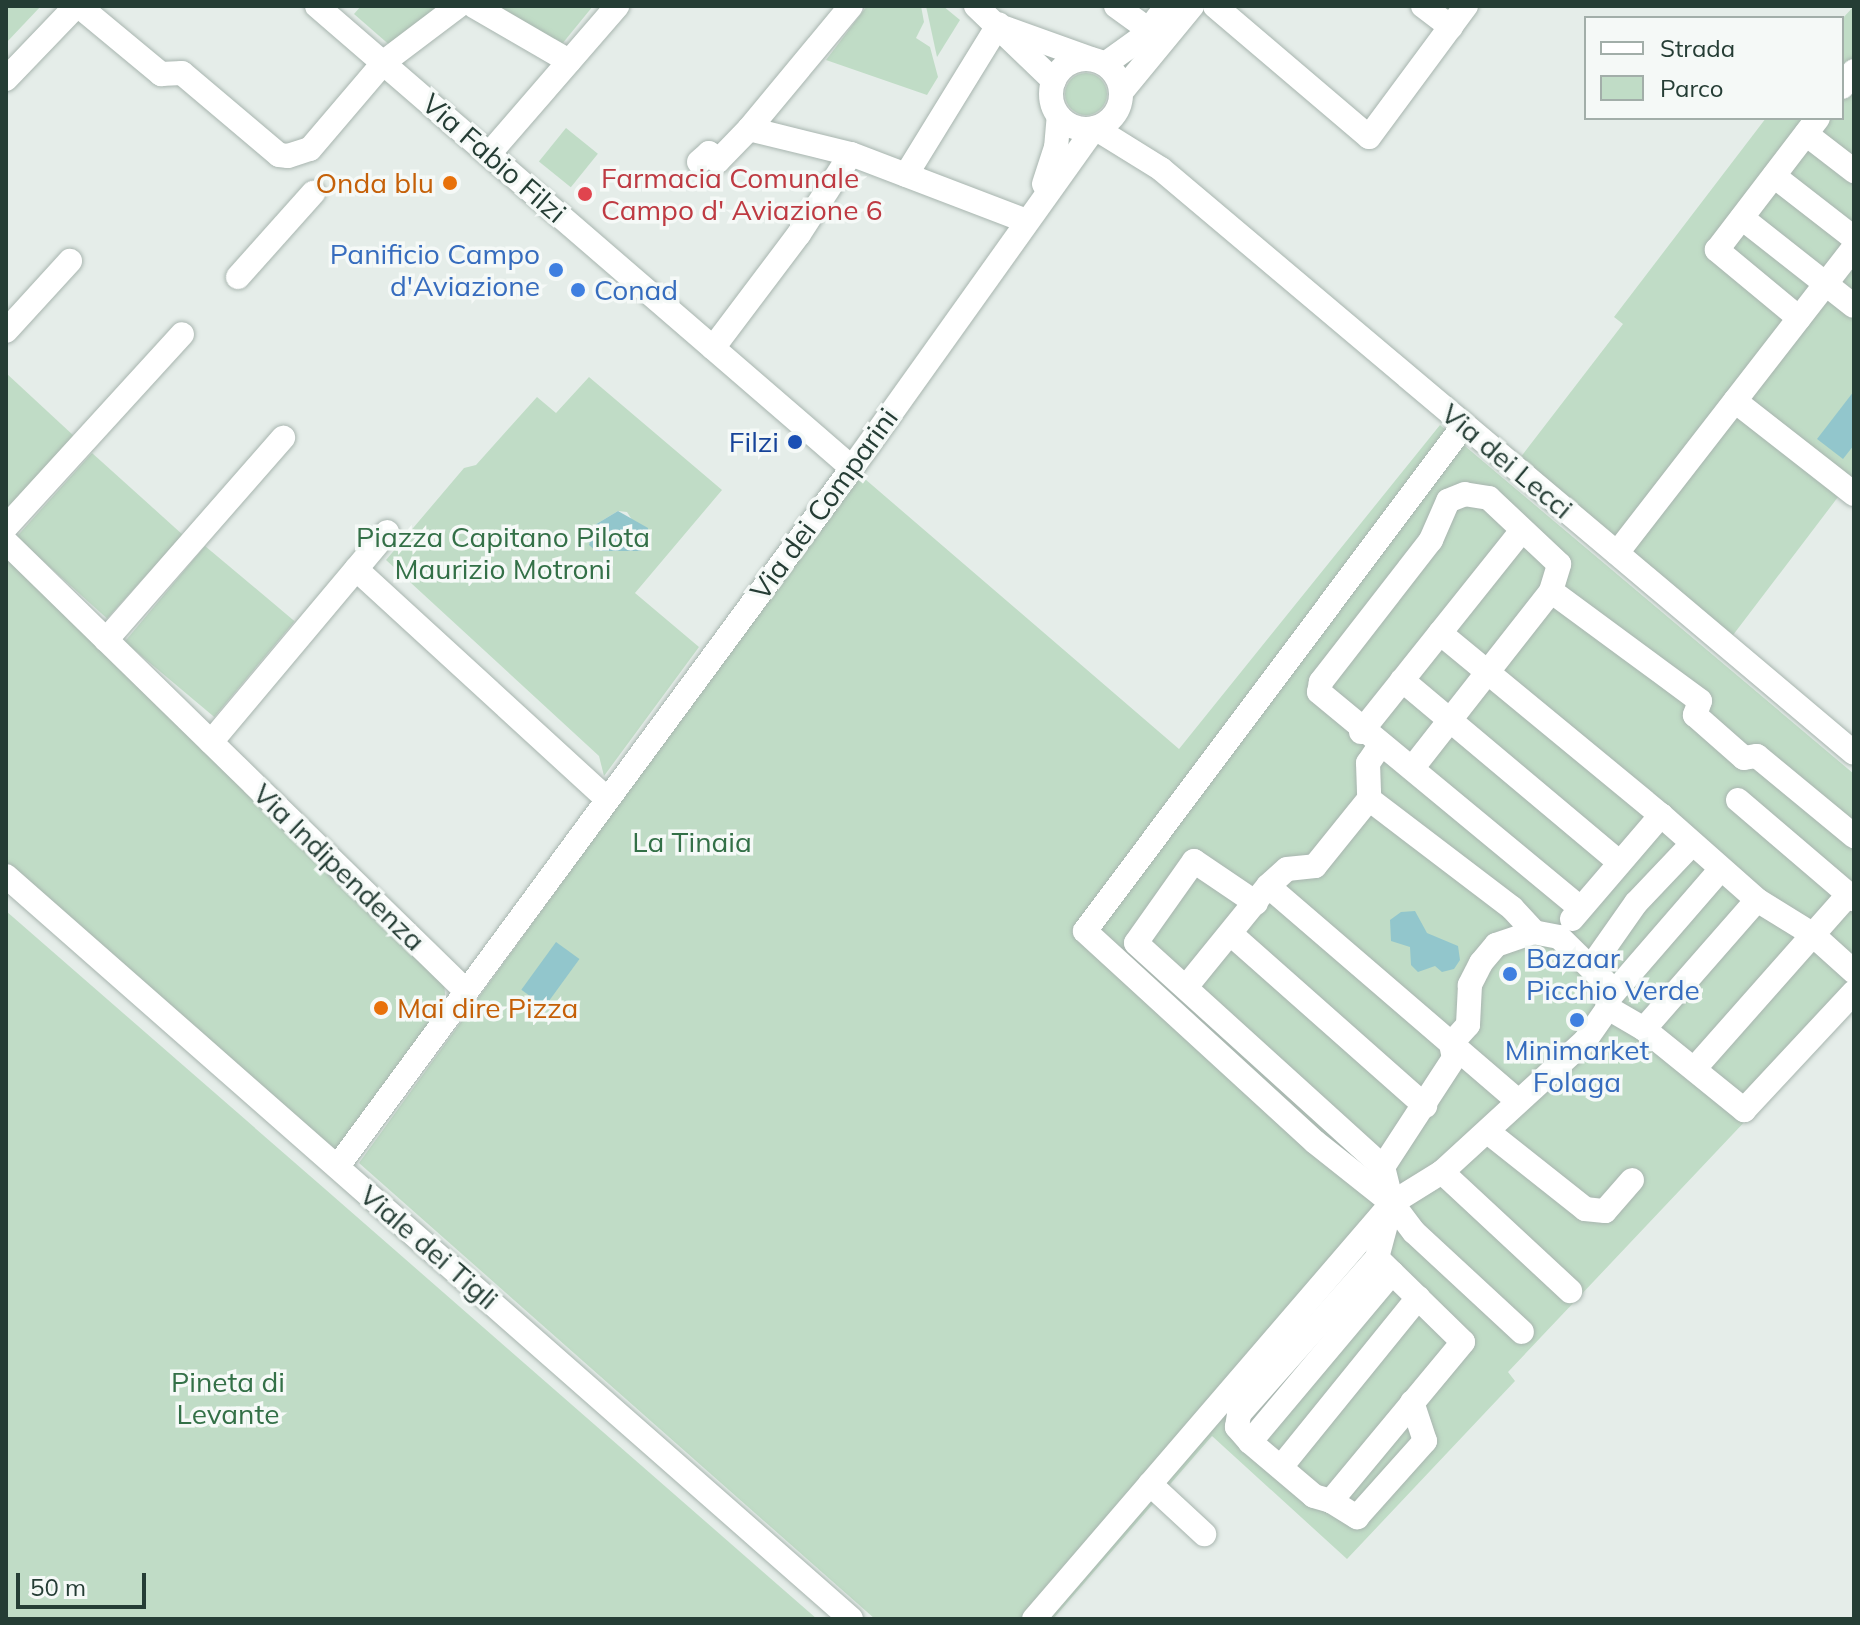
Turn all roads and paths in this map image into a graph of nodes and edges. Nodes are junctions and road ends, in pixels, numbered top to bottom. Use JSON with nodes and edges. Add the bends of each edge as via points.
{"nodes":[{"id":1,"x":77,"y":6,"type":"edge"},
{"id":2,"x":317,"y":6,"type":"edge"},
{"id":3,"x":458,"y":6,"type":"edge"},
{"id":4,"x":474,"y":6,"type":"edge"},
{"id":5,"x":617,"y":6,"type":"edge"},
{"id":6,"x":851,"y":6,"type":"edge"},
{"id":7,"x":976,"y":6,"type":"edge"},
{"id":8,"x":1116,"y":6,"type":"edge"},
{"id":9,"x":1167,"y":6,"type":"edge"},
{"id":10,"x":1192,"y":6,"type":"edge"},
{"id":11,"x":1215,"y":6,"type":"edge"},
{"id":12,"x":1423,"y":6,"type":"edge"},
{"id":13,"x":1466,"y":6,"type":"edge"},
{"id":14,"x":1001,"y":26,"type":"junction"},
{"id":15,"x":1451,"y":27,"type":"junction"},
{"id":16,"x":1149,"y":30,"type":"junction"},
{"id":17,"x":569,"y":61,"type":"junction"},
{"id":18,"x":384,"y":62,"type":"junction"},
{"id":19,"x":1098,"y":62,"type":"junction"},
{"id":20,"x":6,"y":79,"type":"edge"},
{"id":21,"x":1054,"y":81,"type":"junction"},
{"id":22,"x":1119,"y":101,"type":"junction"},
{"id":23,"x":1059,"y":116,"type":"junction"},
{"id":24,"x":1812,"y":126,"type":"edge"},
{"id":25,"x":1094,"y":128,"type":"junction"},
{"id":26,"x":749,"y":129,"type":"junction"},
{"id":27,"x":489,"y":154,"type":"junction"},
{"id":28,"x":851,"y":154,"type":"junction"},
{"id":29,"x":699,"y":162,"type":"dead end"},
{"id":30,"x":1161,"y":169,"type":"junction"},
{"id":31,"x":1854,"y":171,"type":"edge"},
{"id":32,"x":906,"y":175,"type":"junction"},
{"id":33,"x":1774,"y":176,"type":"junction"},
{"id":34,"x":313,"y":193,"type":"dead end"},
{"id":35,"x":1031,"y":213,"type":"junction"},
{"id":36,"x":1742,"y":218,"type":"junction"},
{"id":37,"x":1854,"y":238,"type":"edge"},
{"id":38,"x":1854,"y":247,"type":"edge"},
{"id":39,"x":70,"y":261,"type":"dead end"},
{"id":40,"x":238,"y":277,"type":"dead end"},
{"id":41,"x":1826,"y":284,"type":"junction"},
{"id":42,"x":1854,"y":306,"type":"edge"},
{"id":43,"x":1799,"y":318,"type":"junction"},
{"id":44,"x":6,"y":331,"type":"edge"},
{"id":45,"x":182,"y":334,"type":"dead end"},
{"id":46,"x":713,"y":348,"type":"junction"},
{"id":47,"x":1735,"y":401,"type":"junction"},
{"id":48,"x":1464,"y":425,"type":"junction"},
{"id":49,"x":283,"y":438,"type":"dead end"},
{"id":50,"x":852,"y":468,"type":"junction"},
{"id":51,"x":1854,"y":494,"type":"edge"},
{"id":52,"x":6,"y":527,"type":"edge"},
{"id":53,"x":1522,"y":530,"type":"junction"},
{"id":54,"x":387,"y":532,"type":"dead end"},
{"id":55,"x":6,"y":542,"type":"edge"},
{"id":56,"x":1617,"y":553,"type":"junction"},
{"id":57,"x":356,"y":569,"type":"junction"},
{"id":58,"x":1551,"y":591,"type":"junction"},
{"id":59,"x":1440,"y":633,"type":"junction"},
{"id":60,"x":106,"y":640,"type":"junction"},
{"id":61,"x":1490,"y":673,"type":"junction"},
{"id":62,"x":1402,"y":680,"type":"junction"},
{"id":63,"x":1452,"y":721,"type":"junction"},
{"id":64,"x":1371,"y":738,"type":"junction"},
{"id":65,"x":211,"y":742,"type":"junction"},
{"id":66,"x":1854,"y":753,"type":"edge"},
{"id":67,"x":1414,"y":766,"type":"junction"},
{"id":68,"x":607,"y":799,"type":"junction"},
{"id":69,"x":1369,"y":799,"type":"junction"},
{"id":70,"x":1738,"y":800,"type":"dead end"},
{"id":71,"x":1661,"y":815,"type":"junction"},
{"id":72,"x":1854,"y":836,"type":"edge"},
{"id":73,"x":1692,"y":844,"type":"junction"},
{"id":74,"x":1619,"y":862,"type":"junction"},
{"id":75,"x":1720,"y":870,"type":"junction"},
{"id":76,"x":6,"y":876,"type":"edge"},
{"id":77,"x":1262,"y":894,"type":"junction"},
{"id":78,"x":1851,"y":896,"type":"edge"},
{"id":79,"x":1757,"y":900,"type":"junction"},
{"id":80,"x":1580,"y":908,"type":"junction"},
{"id":81,"x":1534,"y":932,"type":"junction"},
{"id":82,"x":1812,"y":934,"type":"junction"},
{"id":83,"x":1232,"y":935,"type":"junction"},
{"id":84,"x":1559,"y":937,"type":"junction"},
{"id":85,"x":1591,"y":967,"type":"junction"},
{"id":86,"x":1854,"y":972,"type":"edge"},
{"id":87,"x":1186,"y":987,"type":"junction"},
{"id":88,"x":466,"y":991,"type":"junction"},
{"id":89,"x":1854,"y":992,"type":"edge"},
{"id":90,"x":1609,"y":1003,"type":"junction"},
{"id":91,"x":1644,"y":1029,"type":"junction"},
{"id":92,"x":1451,"y":1044,"type":"junction"},
{"id":93,"x":1695,"y":1068,"type":"junction"},
{"id":94,"x":1517,"y":1100,"type":"junction"},
{"id":95,"x":1425,"y":1106,"type":"junction"},
{"id":96,"x":1488,"y":1132,"type":"junction"},
{"id":97,"x":338,"y":1166,"type":"junction"},
{"id":98,"x":1383,"y":1167,"type":"junction"},
{"id":99,"x":1442,"y":1172,"type":"junction"},
{"id":100,"x":1632,"y":1180,"type":"dead end"},
{"id":101,"x":1392,"y":1203,"type":"junction"},
{"id":102,"x":1384,"y":1266,"type":"junction"},
{"id":103,"x":1570,"y":1291,"type":"dead end"},
{"id":104,"x":1418,"y":1298,"type":"junction"},
{"id":105,"x":1522,"y":1332,"type":"dead end"},
{"id":106,"x":1412,"y":1402,"type":"junction"},
{"id":107,"x":1281,"y":1467,"type":"junction"},
{"id":108,"x":1150,"y":1484,"type":"junction"},
{"id":109,"x":1331,"y":1501,"type":"junction"},
{"id":110,"x":1204,"y":1534,"type":"dead end"},
{"id":111,"x":851,"y":1619,"type":"edge"},
{"id":112,"x":1034,"y":1619,"type":"edge"}],
"edges":[{"from":1,"to":18,"type":"street","via":[[161,74],[182,73],[279,155],[310,149]]},
{"from":1,"to":20,"type":"street"},
{"from":2,"to":18,"type":"street","name":"Via Fabio Filzi"},
{"from":3,"to":18,"type":"street"},
{"from":4,"to":17,"type":"street"},
{"from":5,"to":17,"type":"street"},
{"from":6,"to":26,"type":"street"},
{"from":7,"to":14,"type":"street"},
{"from":8,"to":16,"type":"street"},
{"from":9,"to":16,"type":"street"},
{"from":10,"to":22,"type":"street"},
{"from":11,"to":15,"type":"street","via":[[1369,137]]},
{"from":12,"to":15,"type":"street"},
{"from":13,"to":15,"type":"street"},
{"from":14,"to":19,"type":"street"},
{"from":14,"to":21,"type":"street"},
{"from":14,"to":32,"type":"street"},
{"from":16,"to":19,"type":"street"},
{"from":17,"to":27,"type":"street"},
{"from":18,"to":27,"type":"street","name":"Via Fabio Filzi"},
{"from":19,"to":21,"type":"street","via":[[1066,65]]},
{"from":19,"to":22,"type":"street"},
{"from":21,"to":23,"type":"street","via":[[1052,99]]},
{"from":22,"to":25,"type":"street"},
{"from":22,"to":30,"type":"street","name":"Via dei Lecci"},
{"from":23,"to":25,"type":"street","via":[[1072,126]]},
{"from":23,"to":35,"type":"street","name":"Via dei Comparini","via":[[1056,148]]},
{"from":24,"to":31,"type":"street"},
{"from":24,"to":33,"type":"street"},
{"from":25,"to":30,"type":"street","name":"Via dei Lecci"},
{"from":25,"to":35,"type":"street","name":"Via dei Comparini"},
{"from":26,"to":28,"type":"street"},
{"from":26,"to":29,"type":"street","via":[[718,161],[709,153]]},
{"from":27,"to":46,"type":"street","name":"Via Fabio Filzi"},
{"from":28,"to":32,"type":"street"},
{"from":28,"to":46,"type":"street"},
{"from":30,"to":48,"type":"street","name":"Via dei Lecci"},
{"from":32,"to":35,"type":"street"},
{"from":33,"to":36,"type":"street"},
{"from":33,"to":37,"type":"street"},
{"from":34,"to":40,"type":"street"},
{"from":35,"to":50,"type":"street","name":"Via dei Comparini"},
{"from":36,"to":41,"type":"street"},
{"from":36,"to":43,"type":"street","via":[[1717,250]]},
{"from":38,"to":41,"type":"street"},
{"from":39,"to":44,"type":"street"},
{"from":41,"to":42,"type":"street"},
{"from":41,"to":43,"type":"street"},
{"from":43,"to":47,"type":"street"},
{"from":45,"to":52,"type":"street"},
{"from":46,"to":50,"type":"street","name":"Via Fabio Filzi"},
{"from":47,"to":51,"type":"street"},
{"from":47,"to":56,"type":"street"},
{"from":48,"to":56,"type":"street","name":"Via dei Lecci"},
{"from":48,"to":101,"type":"street","via":[[1085,931],[1315,1142]]},
{"from":49,"to":60,"type":"street"},
{"from":50,"to":68,"type":"street","name":"Via dei Comparini"},
{"from":53,"to":58,"type":"street","via":[[1559,564]]},
{"from":53,"to":59,"type":"street"},
{"from":53,"to":64,"type":"street","via":[[1489,498],[1465,494],[1448,501],[1431,540],[1321,682],[1325,702]]},
{"from":54,"to":57,"type":"street"},
{"from":55,"to":60,"type":"street","name":"Via Indipendenza"},
{"from":56,"to":66,"type":"street","name":"Via dei Lecci"},
{"from":57,"to":65,"type":"street"},
{"from":57,"to":68,"type":"street"},
{"from":58,"to":61,"type":"street"},
{"from":58,"to":72,"type":"street","via":[[1700,701],[1695,715],[1744,758],[1757,756]]},
{"from":59,"to":61,"type":"street"},
{"from":59,"to":62,"type":"street"},
{"from":60,"to":65,"type":"street","name":"Via Indipendenza"},
{"from":61,"to":63,"type":"street"},
{"from":61,"to":71,"type":"street"},
{"from":62,"to":63,"type":"street"},
{"from":62,"to":64,"type":"street"},
{"from":63,"to":67,"type":"street"},
{"from":63,"to":74,"type":"street"},
{"from":64,"to":67,"type":"street"},
{"from":64,"to":69,"type":"street"},
{"from":65,"to":88,"type":"street","name":"Via Indipendenza"},
{"from":67,"to":80,"type":"street"},
{"from":68,"to":88,"type":"street","name":"Via dei Comparini"},
{"from":69,"to":77,"type":"street","via":[[1315,866],[1287,869]]},
{"from":69,"to":81,"type":"street","via":[[1512,908]]},
{"from":70,"to":78,"type":"street"},
{"from":71,"to":73,"type":"street"},
{"from":71,"to":74,"type":"street"},
{"from":73,"to":75,"type":"street"},
{"from":73,"to":85,"type":"street","via":[[1636,903]]},
{"from":74,"to":80,"type":"street"},
{"from":75,"to":79,"type":"street"},
{"from":75,"to":90,"type":"street"},
{"from":76,"to":97,"type":"street","name":"Viale dei Tigli"},
{"from":77,"to":83,"type":"street"},
{"from":77,"to":87,"type":"street","via":[[1194,861],[1136,943]]},
{"from":77,"to":92,"type":"street"},
{"from":78,"to":82,"type":"street"},
{"from":79,"to":82,"type":"street"},
{"from":79,"to":91,"type":"street"},
{"from":80,"to":84,"type":"street"},
{"from":81,"to":84,"type":"street"},
{"from":81,"to":92,"type":"street","via":[[1496,945],[1481,963],[1470,985],[1468,1025]]},
{"from":82,"to":86,"type":"street"},
{"from":82,"to":93,"type":"street"},
{"from":83,"to":87,"type":"street"},
{"from":83,"to":95,"type":"street"},
{"from":84,"to":85,"type":"street"},
{"from":85,"to":90,"type":"street"},
{"from":87,"to":98,"type":"street"},
{"from":88,"to":97,"type":"street","name":"Via dei Comparini"},
{"from":89,"to":93,"type":"street","via":[[1744,1110]]},
{"from":90,"to":91,"type":"street"},
{"from":90,"to":94,"type":"street","via":[[1585,1041]]},
{"from":91,"to":93,"type":"street"},
{"from":92,"to":94,"type":"street"},
{"from":92,"to":95,"type":"street","via":[[1454,1058]]},
{"from":94,"to":96,"type":"street"},
{"from":95,"to":98,"type":"street"},
{"from":96,"to":99,"type":"street"},
{"from":96,"to":100,"type":"street","via":[[1585,1209],[1605,1211]]},
{"from":97,"to":111,"type":"street","name":"Viale dei Tigli"},
{"from":98,"to":101,"type":"street"},
{"from":99,"to":101,"type":"street"},
{"from":99,"to":103,"type":"street"},
{"from":101,"to":102,"type":"street"},
{"from":101,"to":105,"type":"street","via":[[1414,1232]]},
{"from":101,"to":108,"type":"street"},
{"from":102,"to":104,"type":"street"},
{"from":102,"to":107,"type":"street","via":[[1239,1414],[1237,1427]]},
{"from":104,"to":106,"type":"street","via":[[1463,1342]]},
{"from":104,"to":107,"type":"street"},
{"from":106,"to":109,"type":"street"},
{"from":106,"to":109,"type":"street","via":[[1425,1441],[1357,1517]]},
{"from":107,"to":109,"type":"street","via":[[1314,1496]]},
{"from":108,"to":110,"type":"street"},
{"from":108,"to":112,"type":"street"}]}
